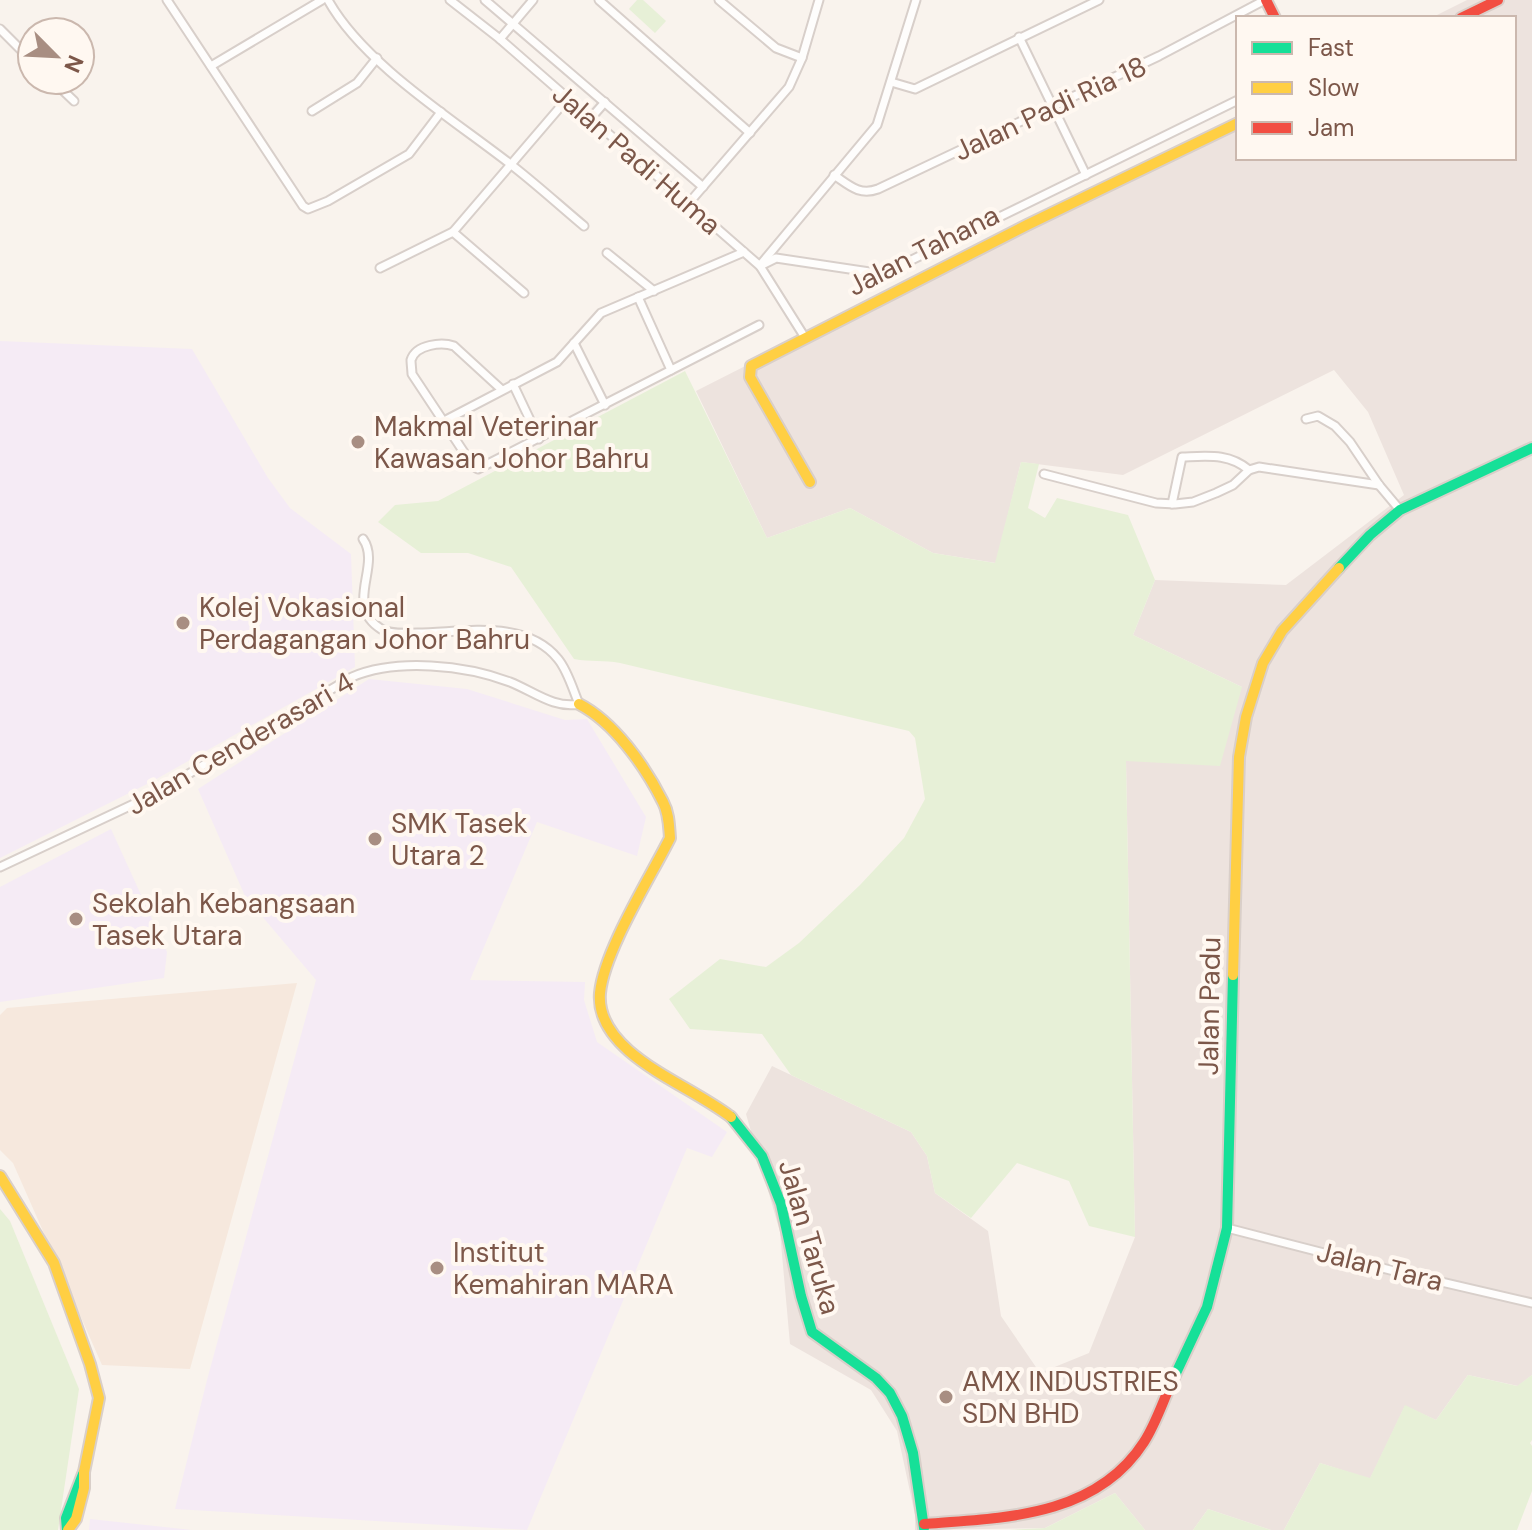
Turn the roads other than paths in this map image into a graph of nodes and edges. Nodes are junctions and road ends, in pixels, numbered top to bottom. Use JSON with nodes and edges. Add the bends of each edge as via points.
{"nodes":[{"id":1,"x":167,"y":0,"type":"edge"},
{"id":2,"x":325,"y":0,"type":"edge"},
{"id":3,"x":450,"y":0,"type":"edge"},
{"id":4,"x":485,"y":0,"type":"edge"},
{"id":5,"x":533,"y":0,"type":"edge"},
{"id":6,"x":599,"y":0,"type":"edge"},
{"id":7,"x":719,"y":0,"type":"edge"},
{"id":8,"x":819,"y":0,"type":"edge"},
{"id":9,"x":916,"y":0,"type":"edge"},
{"id":10,"x":1099,"y":0,"type":"edge"},
{"id":11,"x":1265,"y":0,"type":"edge"},
{"id":12,"x":1498,"y":0,"type":"edge"},
{"id":13,"x":1465,"y":16,"type":"edge"},
{"id":14,"x":513,"y":24,"type":"junction"},
{"id":15,"x":0,"y":29,"type":"edge"},
{"id":16,"x":1019,"y":37,"type":"junction"},
{"id":17,"x":500,"y":39,"type":"junction"},
{"id":18,"x":16,"y":45,"type":"edge"},
{"id":19,"x":377,"y":58,"type":"junction"},
{"id":20,"x":802,"y":58,"type":"junction"},
{"id":21,"x":211,"y":66,"type":"junction"},
{"id":22,"x":891,"y":82,"type":"junction"},
{"id":23,"x":69,"y":96,"type":"edge"},
{"id":24,"x":567,"y":99,"type":"junction"},
{"id":25,"x":74,"y":101,"type":"dead end"},
{"id":26,"x":1236,"y":101,"type":"edge"},
{"id":27,"x":605,"y":102,"type":"junction"},
{"id":28,"x":1053,"y":106,"type":"junction"},
{"id":29,"x":312,"y":111,"type":"dead end"},
{"id":30,"x":441,"y":112,"type":"junction"},
{"id":31,"x":590,"y":119,"type":"junction"},
{"id":32,"x":1236,"y":124,"type":"edge"},
{"id":33,"x":750,"y":133,"type":"junction"},
{"id":34,"x":511,"y":165,"type":"junction"},
{"id":35,"x":834,"y":175,"type":"junction"},
{"id":36,"x":1086,"y":175,"type":"junction"},
{"id":37,"x":703,"y":187,"type":"junction"},
{"id":38,"x":688,"y":204,"type":"junction"},
{"id":39,"x":584,"y":226,"type":"dead end"},
{"id":40,"x":453,"y":232,"type":"junction"},
{"id":41,"x":744,"y":252,"type":"junction"},
{"id":42,"x":607,"y":253,"type":"dead end"},
{"id":43,"x":760,"y":266,"type":"junction"},
{"id":44,"x":380,"y":268,"type":"dead end"},
{"id":45,"x":654,"y":291,"type":"junction"},
{"id":46,"x":524,"y":293,"type":"dead end"},
{"id":47,"x":638,"y":297,"type":"junction"},
{"id":48,"x":759,"y":325,"type":"dead end"},
{"id":49,"x":804,"y":336,"type":"junction"},
{"id":50,"x":574,"y":343,"type":"junction"},
{"id":51,"x":671,"y":370,"type":"junction"},
{"id":52,"x":513,"y":384,"type":"junction"},
{"id":53,"x":502,"y":390,"type":"junction"},
{"id":54,"x":605,"y":405,"type":"junction"},
{"id":55,"x":1306,"y":419,"type":"dead end"},
{"id":56,"x":444,"y":421,"type":"junction"},
{"id":57,"x":539,"y":439,"type":"junction"},
{"id":58,"x":1532,"y":448,"type":"edge"},
{"id":59,"x":1249,"y":470,"type":"junction"},
{"id":60,"x":1044,"y":474,"type":"dead end"},
{"id":61,"x":810,"y":482,"type":"dead end"},
{"id":62,"x":1379,"y":485,"type":"junction"},
{"id":63,"x":1172,"y":504,"type":"junction"},
{"id":64,"x":1400,"y":510,"type":"junction"},
{"id":65,"x":363,"y":539,"type":"dead end"},
{"id":66,"x":579,"y":704,"type":"junction"},
{"id":67,"x":0,"y":867,"type":"edge"},
{"id":68,"x":0,"y":1176,"type":"edge"},
{"id":69,"x":1227,"y":1228,"type":"junction"},
{"id":70,"x":1532,"y":1303,"type":"edge"},
{"id":71,"x":69,"y":1524,"type":"edge"},
{"id":72,"x":924,"y":1527,"type":"edge"}],
"edges":[{"from":1,"to":21,"type":"street"},
{"from":2,"to":19,"type":"street","via":[[350,34]]},
{"from":2,"to":21,"type":"street"},
{"from":3,"to":17,"type":"street","name":"Jalan Padi Huma"},
{"from":4,"to":14,"type":"street","name":"Jalan Padi Huma"},
{"from":5,"to":14,"type":"street"},
{"from":6,"to":33,"type":"street"},
{"from":7,"to":20,"type":"street","via":[[776,48]]},
{"from":8,"to":20,"type":"street"},
{"from":9,"to":22,"type":"street"},
{"from":10,"to":16,"type":"street"},
{"from":11,"to":28,"type":"street","name":"Jalan Padi Ria 18"},
{"from":12,"to":13,"type":"street"},
{"from":14,"to":17,"type":"street"},
{"from":14,"to":27,"type":"street","name":"Jalan Padi Huma"},
{"from":15,"to":18,"type":"street"},
{"from":16,"to":22,"type":"street","via":[[915,89]]},
{"from":16,"to":28,"type":"street"},
{"from":17,"to":24,"type":"street","name":"Jalan Padi Huma"},
{"from":19,"to":29,"type":"street","via":[[357,83]]},
{"from":19,"to":30,"type":"street"},
{"from":20,"to":33,"type":"street","via":[[789,87]]},
{"from":21,"to":30,"type":"street","via":[[308,209],[409,154]]},
{"from":22,"to":35,"type":"street","via":[[877,125]]},
{"from":23,"to":25,"type":"street"},
{"from":24,"to":31,"type":"street","name":"Jalan Padi Huma"},
{"from":24,"to":34,"type":"street"},
{"from":26,"to":36,"type":"street"},
{"from":27,"to":31,"type":"street"},
{"from":27,"to":37,"type":"street","name":"Jalan Padi Huma"},
{"from":28,"to":35,"type":"street","name":"Jalan Padi Ria 18","via":[[872,192],[854,189]]},
{"from":28,"to":36,"type":"street"},
{"from":30,"to":34,"type":"street"},
{"from":31,"to":38,"type":"street","name":"Jalan Padi Huma"},
{"from":32,"to":49,"type":"street","name":"Jalan Tahana"},
{"from":33,"to":37,"type":"street"},
{"from":34,"to":39,"type":"street"},
{"from":34,"to":40,"type":"street"},
{"from":35,"to":43,"type":"street"},
{"from":36,"to":43,"type":"street","via":[[883,274],[776,258]]},
{"from":37,"to":38,"type":"street"},
{"from":38,"to":41,"type":"street","name":"Jalan Padi Huma"},
{"from":40,"to":44,"type":"street"},
{"from":40,"to":46,"type":"street"},
{"from":41,"to":43,"type":"street","name":"Jalan Padi Huma"},
{"from":41,"to":45,"type":"street"},
{"from":42,"to":45,"type":"street"},
{"from":43,"to":49,"type":"street","name":"Jalan Padi Huma"},
{"from":45,"to":47,"type":"street"},
{"from":47,"to":50,"type":"street","via":[[601,313]]},
{"from":47,"to":51,"type":"street"},
{"from":48,"to":51,"type":"street"},
{"from":49,"to":61,"type":"street","name":"Jalan Tahana","via":[[749,370]]},
{"from":50,"to":52,"type":"street","via":[[557,362]]},
{"from":50,"to":54,"type":"street"},
{"from":51,"to":54,"type":"street"},
{"from":52,"to":53,"type":"street"},
{"from":52,"to":57,"type":"street"},
{"from":53,"to":56,"type":"street"},
{"from":53,"to":56,"type":"street","via":[[454,346],[432,345],[415,354],[412,374]]},
{"from":54,"to":57,"type":"street"},
{"from":55,"to":62,"type":"street","via":[[1318,416],[1335,426]]},
{"from":56,"to":57,"type":"street","via":[[476,469]]},
{"from":58,"to":64,"type":"street","name":"Jalan Padu"},
{"from":59,"to":62,"type":"street","via":[[1270,468]]},
{"from":59,"to":63,"type":"street","via":[[1216,493]]},
{"from":59,"to":63,"type":"street","via":[[1236,459],[1182,457]]},
{"from":60,"to":63,"type":"street"},
{"from":62,"to":64,"type":"street"},
{"from":64,"to":69,"type":"street","name":"Jalan Padu","via":[[1359,546],[1277,638],[1246,717],[1239,757]]},
{"from":65,"to":66,"type":"street","via":[[369,547],[369,568],[361,594],[379,629],[479,630],[526,638],[559,660]]},
{"from":66,"to":67,"type":"street","name":"Jalan Cenderasari 4","via":[[562,706],[485,674],[418,665],[371,670],[153,795]]},
{"from":66,"to":72,"type":"street","name":"Jalan Taruka","via":[[598,714],[622,739],[664,803],[669,820],[670,838],[607,962],[600,995],[604,1020],[630,1052],[730,1116],[762,1156],[781,1204],[812,1332],[867,1371],[895,1400],[913,1453]]},
{"from":68,"to":71,"type":"street","via":[[54,1263],[99,1398]]},
{"from":69,"to":70,"type":"street","name":"Jalan Tara"},
{"from":69,"to":72,"type":"street","name":"Jalan Padu","via":[[1207,1307],[1135,1457],[1099,1487],[1046,1512]]}]}
